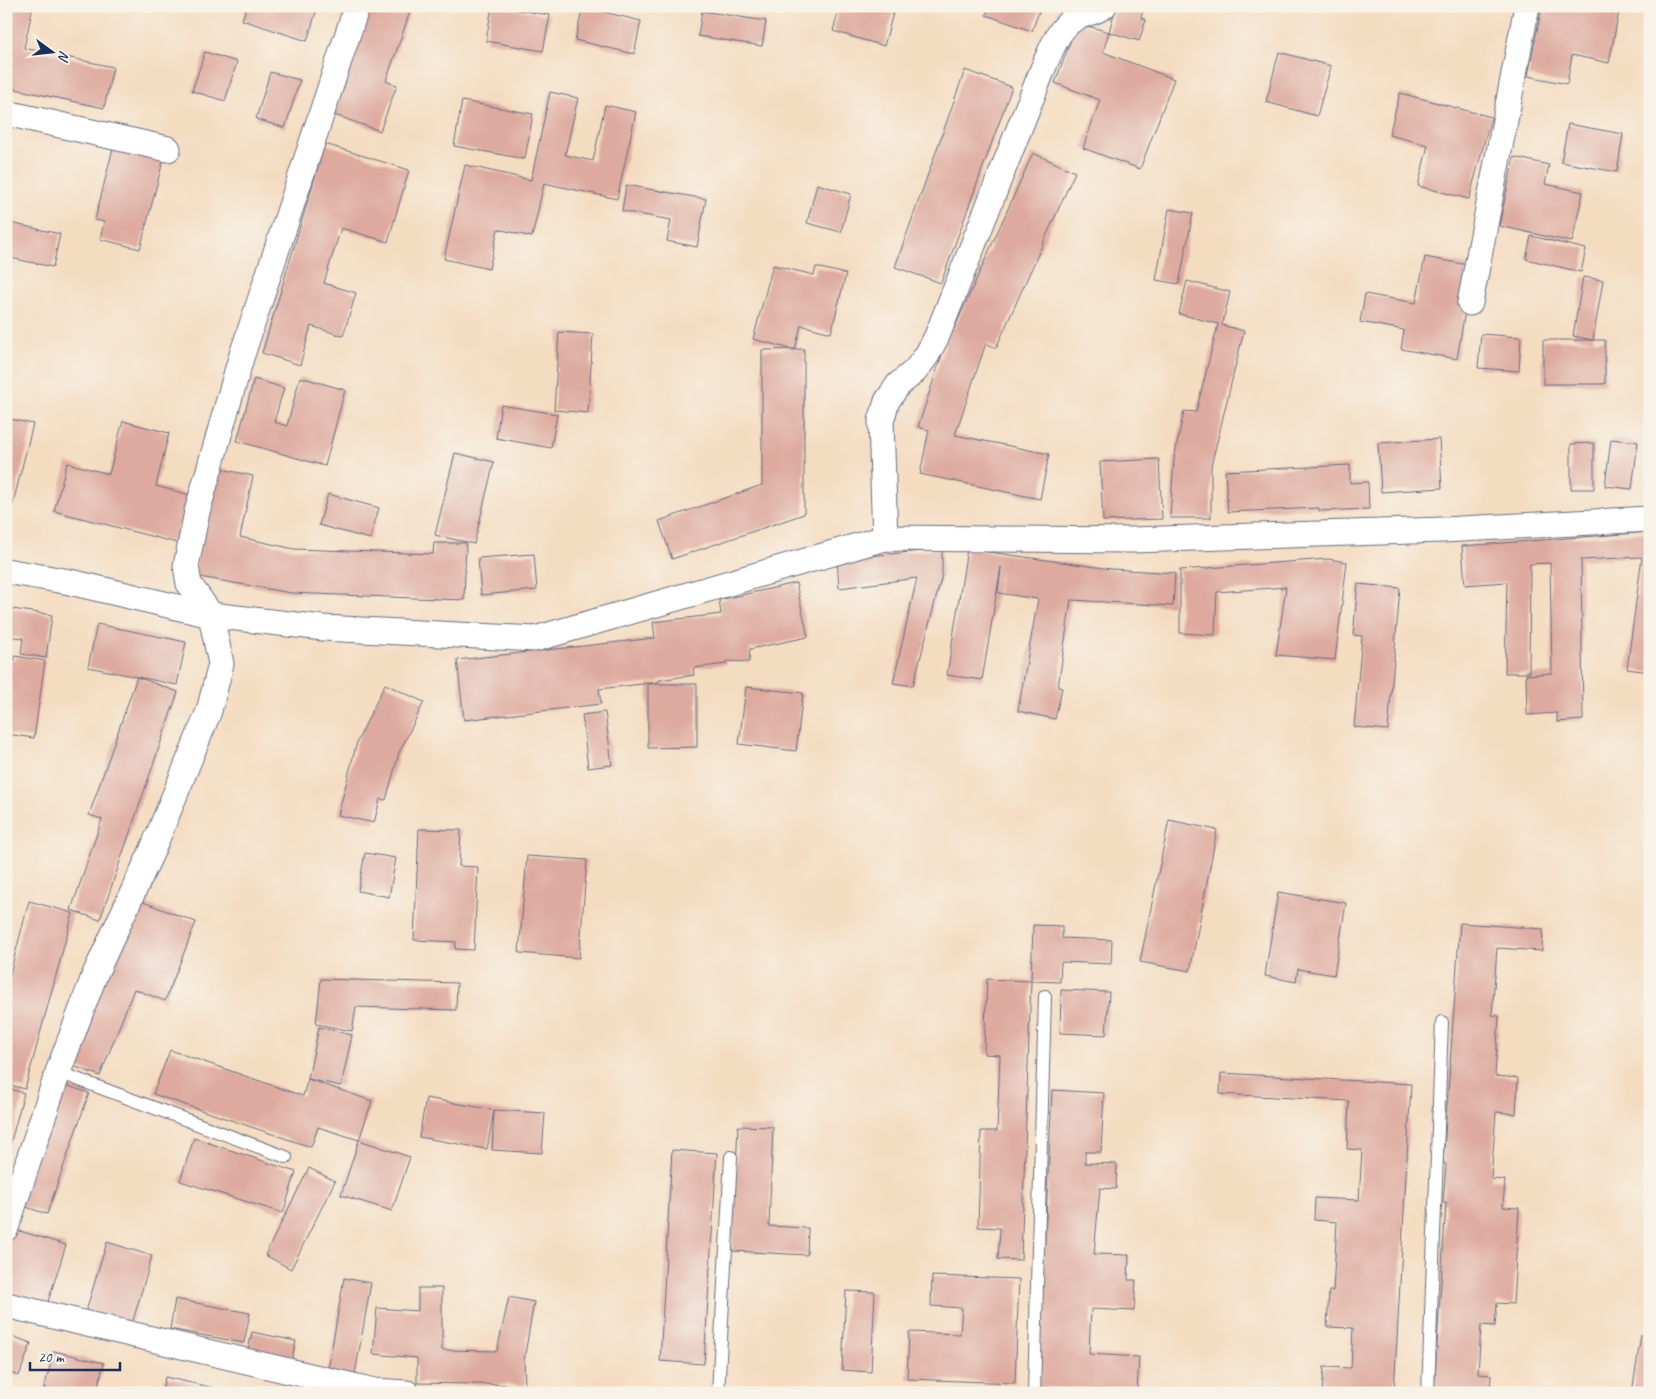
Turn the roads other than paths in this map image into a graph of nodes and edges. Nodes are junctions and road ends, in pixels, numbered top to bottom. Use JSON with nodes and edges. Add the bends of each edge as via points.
{"nodes":[{"id":1,"x":357,"y":6,"type":"edge"},
{"id":2,"x":1104,"y":6,"type":"edge"},
{"id":3,"x":1527,"y":6,"type":"edge"},
{"id":4,"x":6,"y":112,"type":"edge"},
{"id":5,"x":168,"y":148,"type":"dead end"},
{"id":6,"x":1470,"y":302,"type":"dead end"},
{"id":7,"x":1650,"y":519,"type":"edge"},
{"id":8,"x":885,"y":538,"type":"junction"},
{"id":9,"x":6,"y":571,"type":"edge"},
{"id":10,"x":211,"y":615,"type":"junction"},
{"id":11,"x":1046,"y":996,"type":"dead end"},
{"id":12,"x":1442,"y":1022,"type":"dead end"},
{"id":13,"x":58,"y":1072,"type":"junction"},
{"id":14,"x":286,"y":1157,"type":"dead end"},
{"id":15,"x":731,"y":1157,"type":"dead end"},
{"id":16,"x":6,"y":1228,"type":"edge"},
{"id":17,"x":6,"y":1305,"type":"edge"},
{"id":18,"x":388,"y":1393,"type":"edge"},
{"id":19,"x":407,"y":1393,"type":"edge"},
{"id":20,"x":718,"y":1393,"type":"edge"},
{"id":21,"x":1034,"y":1393,"type":"edge"},
{"id":22,"x":1428,"y":1393,"type":"edge"}],
"edges":[{"from":1,"to":10,"type":"street","via":[[241,358],[197,512],[186,566],[189,584]]},
{"from":2,"to":8,"type":"street","via":[[1075,19],[1061,30],[1042,70],[937,336],[927,356],[887,401],[881,421]]},
{"from":3,"to":6,"type":"street"},
{"from":4,"to":5,"type":"street"},
{"from":7,"to":8,"type":"street","via":[[1443,530],[1132,540]]},
{"from":8,"to":10,"type":"street","via":[[535,639],[323,628]]},
{"from":9,"to":10,"type":"street","via":[[70,582]]},
{"from":10,"to":13,"type":"street","via":[[221,664],[210,711],[152,851],[94,974]]},
{"from":11,"to":21,"type":"lane"},
{"from":12,"to":22,"type":"lane"},
{"from":13,"to":14,"type":"lane"},
{"from":13,"to":16,"type":"street"},
{"from":15,"to":20,"type":"lane"},
{"from":17,"to":18,"type":"street"},
{"from":18,"to":19,"type":"street"}]}
